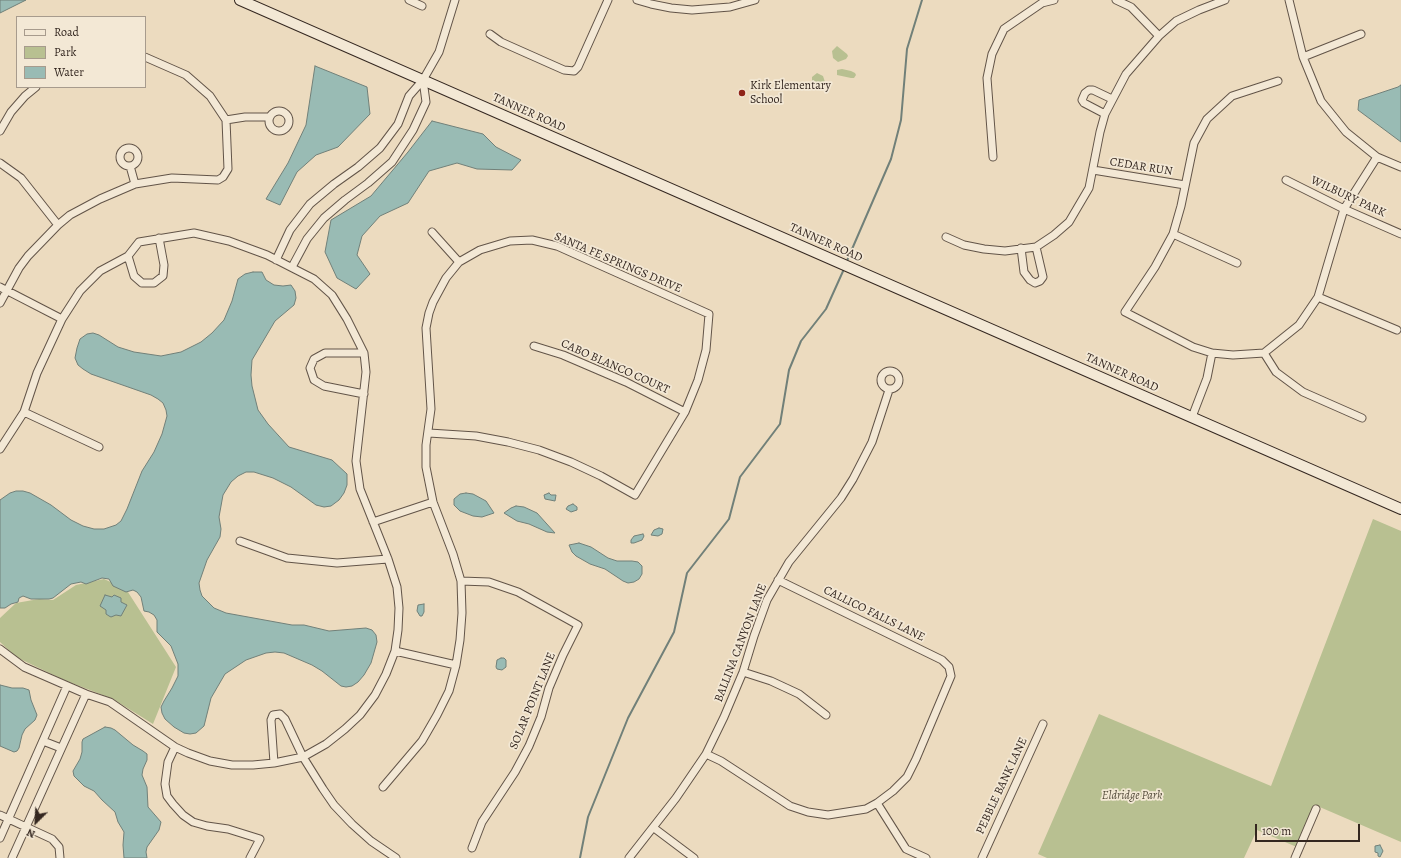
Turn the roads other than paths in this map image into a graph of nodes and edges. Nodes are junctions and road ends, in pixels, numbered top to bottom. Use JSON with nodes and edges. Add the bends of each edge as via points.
{"nodes":[{"id":1,"x":240,"y":0,"type":"edge"},
{"id":2,"x":409,"y":0,"type":"edge"},
{"id":3,"x":455,"y":0,"type":"edge"},
{"id":4,"x":608,"y":0,"type":"edge"},
{"id":5,"x":637,"y":0,"type":"edge"},
{"id":6,"x":756,"y":0,"type":"edge"},
{"id":7,"x":1054,"y":0,"type":"edge"},
{"id":8,"x":1116,"y":0,"type":"edge"},
{"id":9,"x":1225,"y":0,"type":"edge"},
{"id":10,"x":1289,"y":0,"type":"edge"},
{"id":11,"x":651,"y":2,"type":"edge"},
{"id":12,"x":1042,"y":2,"type":"edge"},
{"id":13,"x":422,"y":6,"type":"dead end"},
{"id":14,"x":490,"y":34,"type":"dead end"},
{"id":15,"x":1361,"y":34,"type":"dead end"},
{"id":16,"x":1159,"y":36,"type":"junction"},
{"id":17,"x":146,"y":57,"type":"edge"},
{"id":18,"x":1303,"y":57,"type":"junction"},
{"id":19,"x":423,"y":80,"type":"junction"},
{"id":20,"x":1278,"y":81,"type":"dead end"},
{"id":21,"x":35,"y":88,"type":"edge"},
{"id":22,"x":1112,"y":100,"type":"junction"},
{"id":23,"x":1105,"y":114,"type":"junction"},
{"id":24,"x":270,"y":117,"type":"dead end"},
{"id":25,"x":226,"y":120,"type":"junction"},
{"id":26,"x":0,"y":131,"type":"edge"},
{"id":27,"x":992,"y":157,"type":"dead end"},
{"id":28,"x":1377,"y":157,"type":"junction"},
{"id":29,"x":0,"y":163,"type":"edge"},
{"id":30,"x":130,"y":166,"type":"dead end"},
{"id":31,"x":1401,"y":168,"type":"edge"},
{"id":32,"x":1093,"y":170,"type":"junction"},
{"id":33,"x":1286,"y":180,"type":"dead end"},
{"id":34,"x":135,"y":184,"type":"junction"},
{"id":35,"x":1185,"y":185,"type":"junction"},
{"id":36,"x":1344,"y":209,"type":"junction"},
{"id":37,"x":58,"y":225,"type":"junction"},
{"id":38,"x":432,"y":232,"type":"dead end"},
{"id":39,"x":1173,"y":234,"type":"junction"},
{"id":40,"x":1401,"y":234,"type":"edge"},
{"id":41,"x":946,"y":236,"type":"dead end"},
{"id":42,"x":159,"y":238,"type":"junction"},
{"id":43,"x":1036,"y":247,"type":"junction"},
{"id":44,"x":1021,"y":248,"type":"junction"},
{"id":45,"x":128,"y":256,"type":"junction"},
{"id":46,"x":276,"y":260,"type":"junction"},
{"id":47,"x":459,"y":262,"type":"junction"},
{"id":48,"x":1237,"y":263,"type":"dead end"},
{"id":49,"x":292,"y":267,"type":"junction"},
{"id":50,"x":3,"y":289,"type":"edge"},
{"id":51,"x":1318,"y":297,"type":"junction"},
{"id":52,"x":0,"y":303,"type":"edge"},
{"id":53,"x":62,"y":319,"type":"junction"},
{"id":54,"x":1397,"y":330,"type":"dead end"},
{"id":55,"x":534,"y":346,"type":"dead end"},
{"id":56,"x":364,"y":353,"type":"junction"},
{"id":57,"x":1212,"y":353,"type":"junction"},
{"id":58,"x":1264,"y":353,"type":"junction"},
{"id":59,"x":889,"y":390,"type":"dead end"},
{"id":60,"x":364,"y":394,"type":"junction"},
{"id":61,"x":24,"y":412,"type":"junction"},
{"id":62,"x":685,"y":412,"type":"junction"},
{"id":63,"x":1192,"y":418,"type":"junction"},
{"id":64,"x":1362,"y":418,"type":"dead end"},
{"id":65,"x":429,"y":433,"type":"junction"},
{"id":66,"x":99,"y":447,"type":"dead end"},
{"id":67,"x":0,"y":449,"type":"edge"},
{"id":68,"x":433,"y":502,"type":"junction"},
{"id":69,"x":1401,"y":509,"type":"edge"},
{"id":70,"x":373,"y":522,"type":"junction"},
{"id":71,"x":240,"y":541,"type":"dead end"},
{"id":72,"x":388,"y":559,"type":"junction"},
{"id":73,"x":778,"y":580,"type":"junction"},
{"id":74,"x":460,"y":581,"type":"junction"},
{"id":75,"x":0,"y":650,"type":"edge"},
{"id":76,"x":395,"y":651,"type":"junction"},
{"id":77,"x":456,"y":665,"type":"junction"},
{"id":78,"x":743,"y":672,"type":"junction"},
{"id":79,"x":67,"y":686,"type":"junction"},
{"id":80,"x":86,"y":694,"type":"junction"},
{"id":81,"x":826,"y":715,"type":"dead end"},
{"id":82,"x":1043,"y":724,"type":"dead end"},
{"id":83,"x":43,"y":741,"type":"junction"},
{"id":84,"x":176,"y":747,"type":"junction"},
{"id":85,"x":61,"y":748,"type":"junction"},
{"id":86,"x":706,"y":754,"type":"junction"},
{"id":87,"x":303,"y":756,"type":"junction"},
{"id":88,"x":274,"y":763,"type":"junction"},
{"id":89,"x":383,"y":787,"type":"dead end"},
{"id":90,"x":877,"y":803,"type":"junction"},
{"id":91,"x":1316,"y":809,"type":"dead end"},
{"id":92,"x":0,"y":815,"type":"edge"},
{"id":93,"x":8,"y":819,"type":"junction"},
{"id":94,"x":26,"y":827,"type":"junction"},
{"id":95,"x":654,"y":828,"type":"junction"},
{"id":96,"x":0,"y":838,"type":"edge"},
{"id":97,"x":472,"y":848,"type":"dead end"},
{"id":98,"x":12,"y":858,"type":"edge"},
{"id":99,"x":60,"y":858,"type":"edge"},
{"id":100,"x":250,"y":858,"type":"edge"},
{"id":101,"x":396,"y":858,"type":"edge"},
{"id":102,"x":629,"y":858,"type":"edge"},
{"id":103,"x":694,"y":858,"type":"edge"},
{"id":104,"x":926,"y":858,"type":"edge"},
{"id":105,"x":982,"y":858,"type":"edge"},
{"id":106,"x":1295,"y":858,"type":"edge"}],
"edges":[{"from":1,"to":19,"type":"main road","name":"TANNER ROAD"},
{"from":2,"to":13,"type":"street"},
{"from":3,"to":19,"type":"street","via":[[439,52]]},
{"from":4,"to":14,"type":"street","via":[[574,71],[564,70],[501,42]]},
{"from":5,"to":11,"type":"street"},
{"from":6,"to":11,"type":"street","via":[[730,7],[692,10],[671,8]]},
{"from":7,"to":12,"type":"street"},
{"from":8,"to":16,"type":"street","via":[[1131,8]]},
{"from":9,"to":16,"type":"street","via":[[1176,21]]},
{"from":10,"to":18,"type":"street"},
{"from":12,"to":27,"type":"street","via":[[1004,29],[992,54],[987,78]]},
{"from":15,"to":18,"type":"street"},
{"from":16,"to":22,"type":"street","via":[[1126,74]]},
{"from":17,"to":25,"type":"street","via":[[186,75],[210,96]]},
{"from":18,"to":28,"type":"street","via":[[1321,101],[1346,132]]},
{"from":19,"to":46,"type":"street","via":[[409,96],[398,124],[380,148],[310,204],[290,230]]},
{"from":19,"to":49,"type":"street","via":[[426,102],[413,130],[392,162],[324,218],[307,239]]},
{"from":19,"to":63,"type":"main road","name":"TANNER ROAD"},
{"from":20,"to":35,"type":"street","via":[[1232,96],[1207,119],[1194,143]]},
{"from":21,"to":26,"type":"street","via":[[11,112]]},
{"from":22,"to":23,"type":"street"},
{"from":22,"to":23,"type":"street","via":[[1093,90],[1085,93],[1082,100],[1084,103]]},
{"from":23,"to":32,"type":"street"},
{"from":24,"to":25,"type":"street"},
{"from":25,"to":34,"type":"street","via":[[228,169],[224,177],[218,180],[172,178]]},
{"from":28,"to":31,"type":"street"},
{"from":28,"to":36,"type":"street"},
{"from":29,"to":37,"type":"street","via":[[21,178]]},
{"from":30,"to":34,"type":"street"},
{"from":32,"to":35,"type":"street","name":"CEDAR RUN"},
{"from":32,"to":43,"type":"street","via":[[1089,188],[1068,222]]},
{"from":33,"to":36,"type":"street","name":"WILBURY PARK"},
{"from":34,"to":37,"type":"street","via":[[100,199],[70,215]]},
{"from":35,"to":39,"type":"street"},
{"from":36,"to":40,"type":"street","name":"WILBURY PARK"},
{"from":36,"to":51,"type":"street"},
{"from":37,"to":50,"type":"street","via":[[28,256]]},
{"from":38,"to":47,"type":"street"},
{"from":39,"to":48,"type":"street"},
{"from":39,"to":57,"type":"street","via":[[1125,312],[1193,347]]},
{"from":41,"to":44,"type":"street","via":[[964,245],[984,250],[1005,251]]},
{"from":42,"to":45,"type":"street","via":[[139,242]]},
{"from":42,"to":45,"type":"street","via":[[164,265],[163,276],[154,283],[142,283],[134,276]]},
{"from":42,"to":46,"type":"street","via":[[194,233],[229,241]]},
{"from":43,"to":44,"type":"street"},
{"from":43,"to":44,"type":"street","via":[[1043,277],[1035,283],[1024,272]]},
{"from":45,"to":53,"type":"street","via":[[100,271],[80,291]]},
{"from":46,"to":49,"type":"street"},
{"from":47,"to":62,"type":"street","name":"SANTA FE SPRINGS DRIVE","via":[[495,245],[532,240],[557,246],[709,314],[706,350],[698,380]]},
{"from":47,"to":65,"type":"street","name":"SANTA FE SPRINGS DRIVE","via":[[446,278],[433,302],[426,328],[431,409]]},
{"from":49,"to":56,"type":"street","via":[[314,279],[332,295]]},
{"from":50,"to":52,"type":"street"},
{"from":50,"to":53,"type":"street"},
{"from":51,"to":54,"type":"street"},
{"from":51,"to":58,"type":"street","via":[[1299,325]]},
{"from":53,"to":61,"type":"street","via":[[37,373]]},
{"from":55,"to":62,"type":"street","name":"CABO BLANCO COURT","via":[[620,379]]},
{"from":56,"to":60,"type":"street"},
{"from":56,"to":60,"type":"street","via":[[325,353],[314,358],[310,368],[314,380],[324,386]]},
{"from":57,"to":58,"type":"street"},
{"from":57,"to":63,"type":"street","via":[[1207,378]]},
{"from":58,"to":64,"type":"street","via":[[1276,372],[1303,392]]},
{"from":59,"to":73,"type":"street","name":"BALLINA CANYON LANE","via":[[872,442],[853,479]]},
{"from":60,"to":70,"type":"street","via":[[356,461],[360,489]]},
{"from":61,"to":66,"type":"street"},
{"from":61,"to":67,"type":"street"},
{"from":62,"to":65,"type":"street","via":[[635,495],[601,476],[539,450],[476,436]]},
{"from":63,"to":69,"type":"main road","name":"TANNER ROAD"},
{"from":65,"to":68,"type":"street","name":"SANTA FE SPRINGS DRIVE","via":[[426,467]]},
{"from":68,"to":70,"type":"street"},
{"from":68,"to":74,"type":"street","name":"SANTA FE SPRINGS DRIVE","via":[[453,554]]},
{"from":70,"to":72,"type":"street"},
{"from":71,"to":72,"type":"street","via":[[287,558],[337,563]]},
{"from":72,"to":76,"type":"street","via":[[397,587],[399,608]]},
{"from":73,"to":78,"type":"street","name":"BALLINA CANYON LANE","via":[[760,616]]},
{"from":73,"to":90,"type":"street","name":"CALLICO FALLS LANE","via":[[942,660],[949,667],[951,676],[907,777]]},
{"from":74,"to":77,"type":"street","name":"SANTA FE SPRINGS DRIVE","via":[[462,613]]},
{"from":74,"to":97,"type":"street","name":"SOLAR POINT LANE","via":[[489,582],[518,592],[578,625],[549,688],[529,746],[482,822]]},
{"from":75,"to":79,"type":"street","via":[[24,666]]},
{"from":76,"to":77,"type":"street"},
{"from":76,"to":87,"type":"street","via":[[375,695],[360,715],[326,744]]},
{"from":77,"to":89,"type":"street","name":"SANTA FE SPRINGS DRIVE","via":[[449,692],[437,716],[422,741]]},
{"from":78,"to":81,"type":"street","via":[[771,681],[798,694]]},
{"from":78,"to":86,"type":"street","name":"BALLINA CANYON LANE"},
{"from":79,"to":80,"type":"street"},
{"from":79,"to":83,"type":"street"},
{"from":80,"to":84,"type":"street","via":[[110,702]]},
{"from":80,"to":85,"type":"street"},
{"from":82,"to":105,"type":"street","name":"PEBBLE BANK LANE"},
{"from":83,"to":85,"type":"street"},
{"from":83,"to":93,"type":"street"},
{"from":84,"to":88,"type":"street","via":[[224,764]]},
{"from":84,"to":100,"type":"street","via":[[168,762],[165,784],[167,796],[183,815],[193,822],[260,839]]},
{"from":85,"to":94,"type":"street"},
{"from":86,"to":90,"type":"street","via":[[721,760],[790,806],[808,812],[828,815],[866,809]]},
{"from":86,"to":95,"type":"street","name":"BALLINA CANYON LANE"},
{"from":87,"to":88,"type":"street"},
{"from":87,"to":88,"type":"street","via":[[285,719],[280,714],[273,715],[271,726]]},
{"from":87,"to":101,"type":"street","via":[[334,805],[371,841]]},
{"from":90,"to":104,"type":"street","via":[[906,849]]},
{"from":91,"to":106,"type":"street"},
{"from":92,"to":93,"type":"street"},
{"from":93,"to":94,"type":"street"},
{"from":93,"to":96,"type":"street"},
{"from":94,"to":98,"type":"street"},
{"from":94,"to":99,"type":"street","via":[[52,839],[59,847]]},
{"from":95,"to":102,"type":"street","name":"BALLINA CANYON LANE"},
{"from":95,"to":103,"type":"street"}]}
